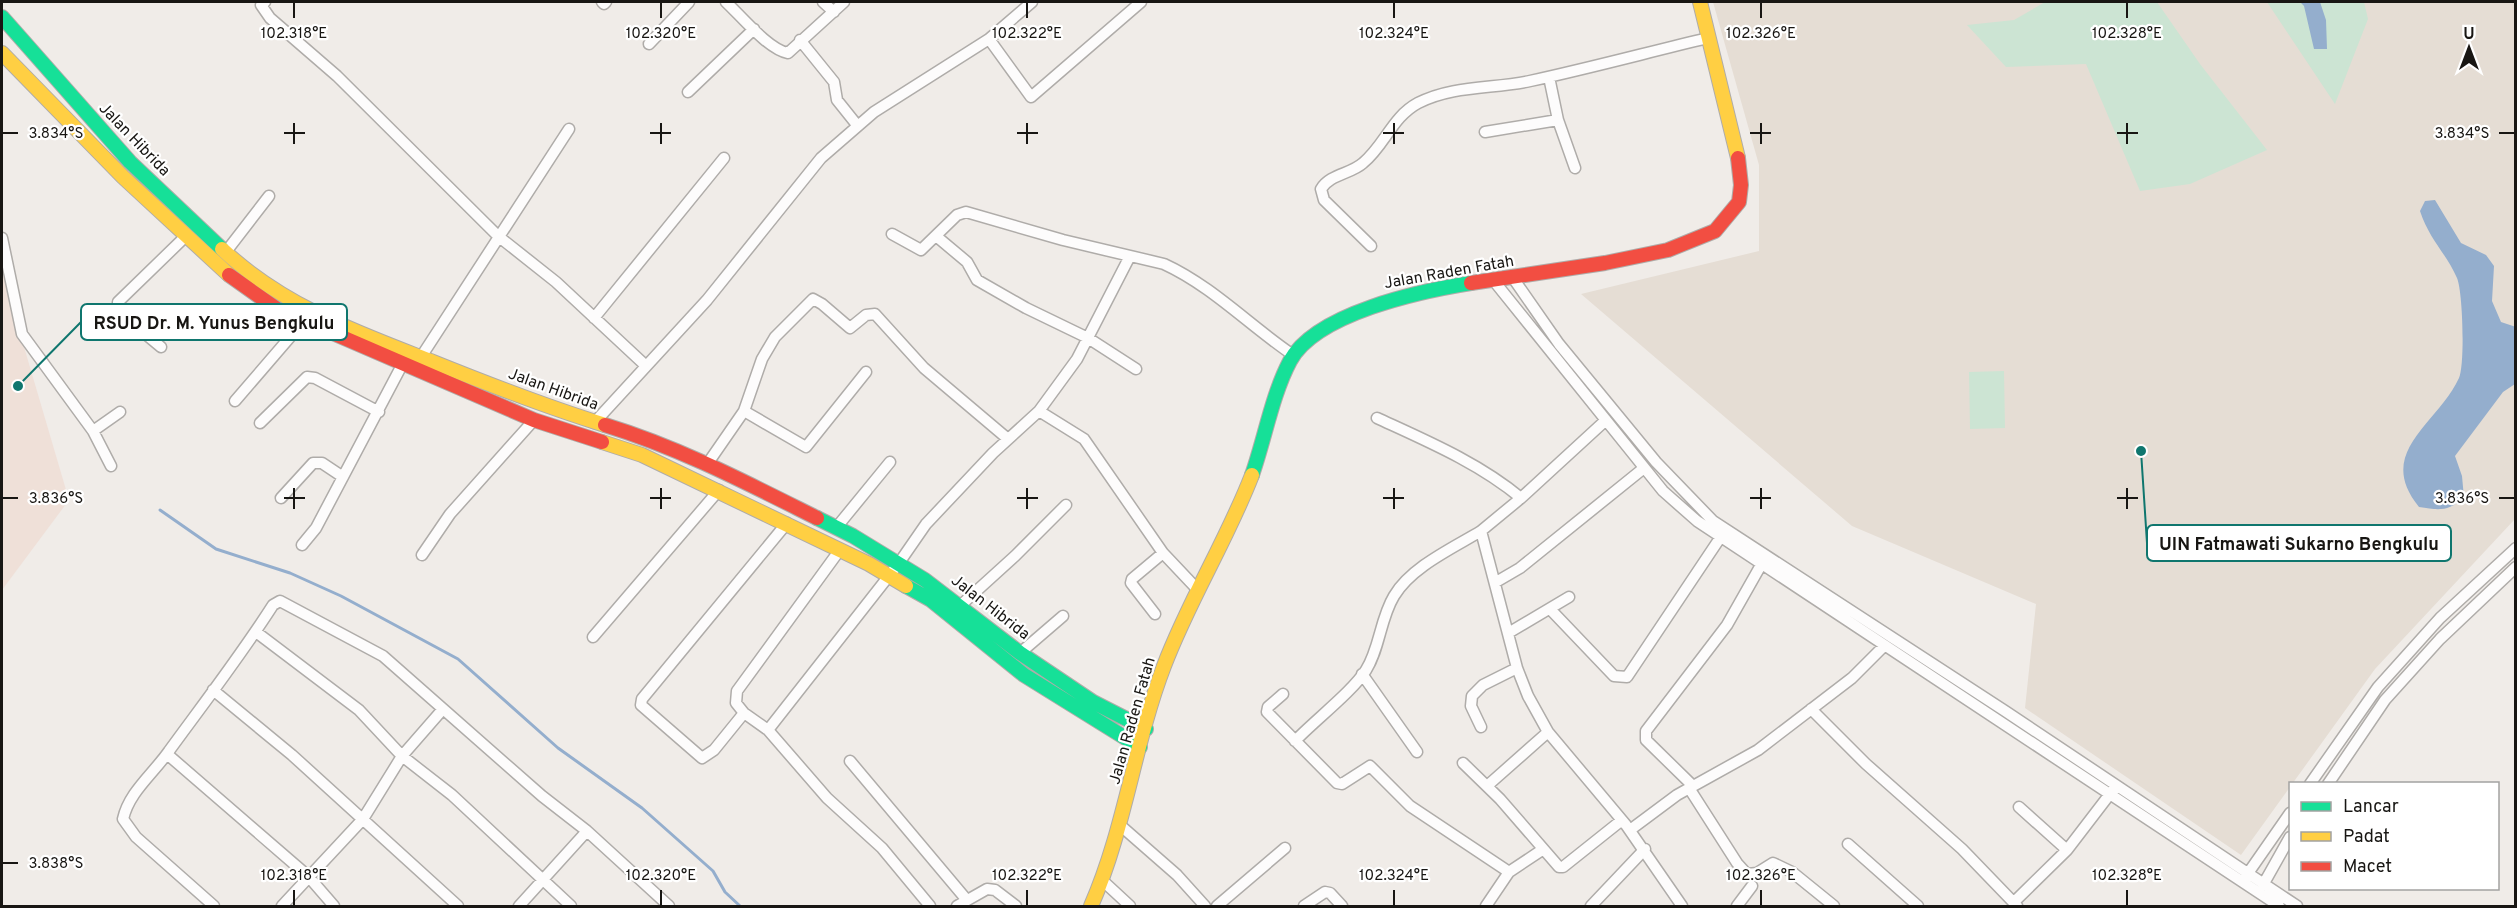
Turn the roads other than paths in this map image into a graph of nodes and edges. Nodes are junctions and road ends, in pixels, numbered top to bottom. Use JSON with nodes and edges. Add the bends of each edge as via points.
{"nodes":[{"id":1,"x":689,"y":2,"type":"edge"},
{"id":2,"x":726,"y":2,"type":"edge"},
{"id":3,"x":823,"y":2,"type":"edge"},
{"id":4,"x":844,"y":2,"type":"edge"},
{"id":5,"x":1032,"y":2,"type":"edge"},
{"id":6,"x":1141,"y":2,"type":"edge"},
{"id":7,"x":1700,"y":2,"type":"edge"},
{"id":8,"x":261,"y":3,"type":"edge"},
{"id":9,"x":834,"y":12,"type":"junction"},
{"id":10,"x":2,"y":17,"type":"edge"},
{"id":11,"x":754,"y":29,"type":"junction"},
{"id":12,"x":1708,"y":38,"type":"junction"},
{"id":13,"x":989,"y":39,"type":"junction"},
{"id":14,"x":800,"y":40,"type":"junction"},
{"id":15,"x":649,"y":44,"type":"dead end"},
{"id":16,"x":2,"y":53,"type":"edge"},
{"id":17,"x":1548,"y":76,"type":"junction"},
{"id":18,"x":688,"y":92,"type":"dead end"},
{"id":19,"x":1558,"y":120,"type":"junction"},
{"id":20,"x":857,"y":125,"type":"junction"},
{"id":21,"x":569,"y":129,"type":"dead end"},
{"id":22,"x":1485,"y":132,"type":"dead end"},
{"id":23,"x":724,"y":158,"type":"dead end"},
{"id":24,"x":1575,"y":168,"type":"dead end"},
{"id":25,"x":269,"y":196,"type":"dead end"},
{"id":26,"x":892,"y":234,"type":"dead end"},
{"id":27,"x":187,"y":235,"type":"junction"},
{"id":28,"x":498,"y":236,"type":"junction"},
{"id":29,"x":936,"y":236,"type":"junction"},
{"id":30,"x":2,"y":238,"type":"edge"},
{"id":31,"x":1371,"y":246,"type":"dead end"},
{"id":32,"x":225,"y":253,"type":"junction"},
{"id":33,"x":1130,"y":256,"type":"junction"},
{"id":34,"x":1513,"y":278,"type":"junction"},
{"id":35,"x":1494,"y":281,"type":"junction"},
{"id":36,"x":594,"y":318,"type":"junction"},
{"id":37,"x":303,"y":322,"type":"junction"},
{"id":38,"x":1088,"y":338,"type":"junction"},
{"id":39,"x":161,"y":347,"type":"dead end"},
{"id":40,"x":1293,"y":355,"type":"junction"},
{"id":41,"x":421,"y":357,"type":"junction"},
{"id":42,"x":402,"y":365,"type":"junction"},
{"id":43,"x":441,"y":365,"type":"junction"},
{"id":44,"x":645,"y":365,"type":"junction"},
{"id":45,"x":1136,"y":369,"type":"dead end"},
{"id":46,"x":866,"y":372,"type":"dead end"},
{"id":47,"x":435,"y":379,"type":"junction"},
{"id":48,"x":235,"y":401,"type":"dead end"},
{"id":49,"x":744,"y":411,"type":"junction"},
{"id":50,"x":1039,"y":411,"type":"junction"},
{"id":51,"x":120,"y":412,"type":"dead end"},
{"id":52,"x":379,"y":412,"type":"junction"},
{"id":53,"x":1377,"y":418,"type":"dead end"},
{"id":54,"x":534,"y":420,"type":"junction"},
{"id":55,"x":1605,"y":420,"type":"junction"},
{"id":56,"x":260,"y":423,"type":"dead end"},
{"id":57,"x":594,"y":423,"type":"junction"},
{"id":58,"x":93,"y":431,"type":"junction"},
{"id":59,"x":1008,"y":439,"type":"junction"},
{"id":60,"x":890,"y":462,"type":"dead end"},
{"id":61,"x":708,"y":463,"type":"junction"},
{"id":62,"x":1658,"y":465,"type":"junction"},
{"id":63,"x":111,"y":466,"type":"dead end"},
{"id":64,"x":1646,"y":470,"type":"junction"},
{"id":65,"x":343,"y":477,"type":"junction"},
{"id":66,"x":718,"y":490,"type":"junction"},
{"id":67,"x":281,"y":498,"type":"dead end"},
{"id":68,"x":1521,"y":498,"type":"junction"},
{"id":69,"x":1066,"y":505,"type":"dead end"},
{"id":70,"x":787,"y":523,"type":"junction"},
{"id":71,"x":836,"y":528,"type":"junction"},
{"id":72,"x":1481,"y":531,"type":"junction"},
{"id":73,"x":1720,"y":538,"type":"junction"},
{"id":74,"x":302,"y":545,"type":"dead end"},
{"id":75,"x":2516,"y":548,"type":"edge"},
{"id":76,"x":839,"y":551,"type":"junction"},
{"id":77,"x":1163,"y":553,"type":"junction"},
{"id":78,"x":422,"y":555,"type":"dead end"},
{"id":79,"x":899,"y":563,"type":"junction"},
{"id":80,"x":1761,"y":565,"type":"junction"},
{"id":81,"x":2516,"y":567,"type":"edge"},
{"id":82,"x":887,"y":576,"type":"junction"},
{"id":83,"x":1496,"y":582,"type":"junction"},
{"id":84,"x":1197,"y":589,"type":"junction"},
{"id":85,"x":1569,"y":597,"type":"dead end"},
{"id":86,"x":961,"y":605,"type":"junction"},
{"id":87,"x":1550,"y":609,"type":"junction"},
{"id":88,"x":1155,"y":614,"type":"dead end"},
{"id":89,"x":1063,"y":616,"type":"dead end"},
{"id":90,"x":1862,"y":623,"type":"junction"},
{"id":91,"x":256,"y":632,"type":"junction"},
{"id":92,"x":1510,"y":632,"type":"junction"},
{"id":93,"x":593,"y":637,"type":"dead end"},
{"id":94,"x":1884,"y":646,"type":"junction"},
{"id":95,"x":1020,"y":653,"type":"junction"},
{"id":96,"x":1517,"y":668,"type":"junction"},
{"id":97,"x":1362,"y":674,"type":"junction"},
{"id":98,"x":213,"y":690,"type":"junction"},
{"id":99,"x":1282,"y":694,"type":"dead end"},
{"id":100,"x":443,"y":709,"type":"junction"},
{"id":101,"x":1811,"y":709,"type":"junction"},
{"id":102,"x":744,"y":713,"type":"junction"},
{"id":103,"x":1481,"y":727,"type":"dead end"},
{"id":104,"x":1146,"y":729,"type":"junction"},
{"id":105,"x":2033,"y":729,"type":"junction"},
{"id":106,"x":768,"y":730,"type":"junction"},
{"id":107,"x":1548,"y":732,"type":"junction"},
{"id":108,"x":1295,"y":741,"type":"junction"},
{"id":109,"x":2028,"y":741,"type":"junction"},
{"id":110,"x":1140,"y":747,"type":"junction"},
{"id":111,"x":1417,"y":752,"type":"dead end"},
{"id":112,"x":167,"y":754,"type":"junction"},
{"id":113,"x":402,"y":756,"type":"junction"},
{"id":114,"x":850,"y":761,"type":"dead end"},
{"id":115,"x":1463,"y":763,"type":"dead end"},
{"id":116,"x":2311,"y":782,"type":"edge"},
{"id":117,"x":2329,"y":782,"type":"edge"},
{"id":118,"x":2116,"y":784,"type":"junction"},
{"id":119,"x":1487,"y":786,"type":"junction"},
{"id":120,"x":1691,"y":787,"type":"junction"},
{"id":121,"x":2110,"y":796,"type":"junction"},
{"id":122,"x":2019,"y":807,"type":"dead end"},
{"id":123,"x":2289,"y":817,"type":"edge"},
{"id":124,"x":363,"y":819,"type":"junction"},
{"id":125,"x":1622,"y":820,"type":"junction"},
{"id":126,"x":1121,"y":826,"type":"junction"},
{"id":127,"x":1630,"y":830,"type":"junction"},
{"id":128,"x":587,"y":831,"type":"junction"},
{"id":129,"x":2289,"y":839,"type":"edge"},
{"id":130,"x":1848,"y":844,"type":"dead end"},
{"id":131,"x":1286,"y":848,"type":"dead end"},
{"id":132,"x":1645,"y":849,"type":"junction"},
{"id":133,"x":1542,"y":850,"type":"junction"},
{"id":134,"x":2067,"y":850,"type":"junction"},
{"id":135,"x":1509,"y":872,"type":"junction"},
{"id":136,"x":308,"y":876,"type":"junction"},
{"id":137,"x":2244,"y":878,"type":"junction"},
{"id":138,"x":542,"y":880,"type":"junction"},
{"id":139,"x":1103,"y":881,"type":"junction"},
{"id":140,"x":2263,"y":885,"type":"junction"},
{"id":141,"x":1752,"y":886,"type":"dead end"},
{"id":142,"x":966,"y":899,"type":"junction"},
{"id":143,"x":2015,"y":905,"type":"edge"},
{"id":144,"x":214,"y":906,"type":"edge"},
{"id":145,"x":282,"y":906,"type":"edge"},
{"id":146,"x":334,"y":906,"type":"edge"},
{"id":147,"x":458,"y":906,"type":"edge"},
{"id":148,"x":519,"y":906,"type":"edge"},
{"id":149,"x":571,"y":906,"type":"edge"},
{"id":150,"x":669,"y":906,"type":"edge"},
{"id":151,"x":930,"y":906,"type":"edge"},
{"id":152,"x":957,"y":906,"type":"edge"},
{"id":153,"x":1016,"y":906,"type":"edge"},
{"id":154,"x":1091,"y":906,"type":"edge"},
{"id":155,"x":1130,"y":906,"type":"edge"},
{"id":156,"x":1205,"y":906,"type":"edge"},
{"id":157,"x":1218,"y":906,"type":"edge"},
{"id":158,"x":1304,"y":906,"type":"edge"},
{"id":159,"x":1342,"y":906,"type":"edge"},
{"id":160,"x":1486,"y":906,"type":"edge"},
{"id":161,"x":1591,"y":906,"type":"edge"},
{"id":162,"x":1682,"y":906,"type":"edge"},
{"id":163,"x":1737,"y":906,"type":"edge"},
{"id":164,"x":1834,"y":906,"type":"edge"},
{"id":165,"x":1918,"y":906,"type":"edge"},
{"id":166,"x":2279,"y":906,"type":"edge"},
{"id":167,"x":2297,"y":906,"type":"edge"}],
"edges":[{"from":1,"to":15,"type":"street"},
{"from":2,"to":11,"type":"street"},
{"from":3,"to":9,"type":"street"},
{"from":4,"to":9,"type":"street"},
{"from":5,"to":13,"type":"street"},
{"from":6,"to":13,"type":"street","via":[[1031,97]]},
{"from":7,"to":12,"type":"main road","name":"Jalan Raden Fatah"},
{"from":8,"to":28,"type":"street","via":[[270,18],[344,83]]},
{"from":9,"to":14,"type":"street"},
{"from":10,"to":32,"type":"main road","name":"Jalan Hibrida","via":[[130,162]]},
{"from":11,"to":14,"type":"street","via":[[781,52],[788,53]]},
{"from":11,"to":18,"type":"street"},
{"from":12,"to":17,"type":"street"},
{"from":12,"to":34,"type":"main road","name":"Jalan Raden Fatah","via":[[1740,168],[1740,200],[1731,218],[1699,239],[1644,256]]},
{"from":13,"to":20,"type":"street"},
{"from":14,"to":20,"type":"street","via":[[834,82],[837,100]]},
{"from":16,"to":27,"type":"main road","via":[[123,177]]},
{"from":17,"to":19,"type":"street"},
{"from":17,"to":31,"type":"street","via":[[1438,94],[1393,124],[1366,161],[1324,184],[1324,200]]},
{"from":19,"to":22,"type":"street"},
{"from":19,"to":24,"type":"street"},
{"from":20,"to":44,"type":"street","via":[[821,158],[707,300]]},
{"from":21,"to":28,"type":"street"},
{"from":23,"to":36,"type":"street"},
{"from":25,"to":32,"type":"street"},
{"from":26,"to":29,"type":"street","via":[[919,250]]},
{"from":27,"to":37,"type":"main road","via":[[225,272],[277,309]]},
{"from":27,"to":39,"type":"street","via":[[117,302],[119,312]]},
{"from":28,"to":36,"type":"street"},
{"from":28,"to":41,"type":"street"},
{"from":29,"to":33,"type":"street","via":[[957,215],[966,212]]},
{"from":29,"to":38,"type":"street","via":[[967,262],[977,280]]},
{"from":30,"to":58,"type":"street","via":[[22,334]]},
{"from":32,"to":41,"type":"main road","name":"Jalan Hibrida","via":[[280,295],[324,318]]},
{"from":33,"to":38,"type":"street"},
{"from":33,"to":40,"type":"street","via":[[1179,271]]},
{"from":34,"to":35,"type":"main road","name":"Jalan Raden Fatah"},
{"from":34,"to":62,"type":"street","via":[[1560,344]]},
{"from":35,"to":40,"type":"main road","name":"Jalan Raden Fatah","via":[[1373,303],[1308,337]]},
{"from":35,"to":55,"type":"street"},
{"from":36,"to":44,"type":"street"},
{"from":37,"to":42,"type":"main road"},
{"from":37,"to":48,"type":"street"},
{"from":38,"to":45,"type":"street"},
{"from":38,"to":50,"type":"street"},
{"from":40,"to":84,"type":"main road","name":"Jalan Raden Fatah","via":[[1249,485]]},
{"from":41,"to":43,"type":"main road","name":"Jalan Hibrida"},
{"from":42,"to":47,"type":"main road"},
{"from":42,"to":52,"type":"street"},
{"from":43,"to":47,"type":"main road"},
{"from":43,"to":57,"type":"main road","name":"Jalan Hibrida"},
{"from":44,"to":57,"type":"street"},
{"from":46,"to":49,"type":"street","via":[[806,447]]},
{"from":47,"to":54,"type":"main road"},
{"from":49,"to":59,"type":"street","via":[[762,359],[775,337],[815,299],[850,328],[866,315],[875,315],[924,368]]},
{"from":49,"to":61,"type":"street"},
{"from":50,"to":59,"type":"street"},
{"from":50,"to":77,"type":"street","via":[[1084,439]]},
{"from":51,"to":58,"type":"street"},
{"from":52,"to":56,"type":"street","via":[[307,377]]},
{"from":52,"to":65,"type":"street"},
{"from":53,"to":68,"type":"street","via":[[1446,450]]},
{"from":54,"to":66,"type":"main road","via":[[642,455]]},
{"from":54,"to":78,"type":"street","via":[[450,514]]},
{"from":55,"to":64,"type":"street"},
{"from":55,"to":68,"type":"street"},
{"from":57,"to":61,"type":"main road","name":"Jalan Hibrida","via":[[655,440]]},
{"from":58,"to":63,"type":"street"},
{"from":59,"to":79,"type":"street","via":[[926,524]]},
{"from":60,"to":71,"type":"street"},
{"from":61,"to":71,"type":"main road","name":"Jalan Hibrida"},
{"from":62,"to":64,"type":"street"},
{"from":62,"to":90,"type":"street","via":[[1713,521]]},
{"from":64,"to":73,"type":"street","via":[[1663,491]]},
{"from":64,"to":83,"type":"street","via":[[1520,568]]},
{"from":65,"to":67,"type":"street","via":[[322,463],[313,463]]},
{"from":65,"to":74,"type":"street","via":[[316,528]]},
{"from":66,"to":70,"type":"main road"},
{"from":66,"to":93,"type":"street"},
{"from":68,"to":72,"type":"street"},
{"from":69,"to":86,"type":"street"},
{"from":70,"to":76,"type":"main road"},
{"from":70,"to":102,"type":"street","via":[[641,702],[702,758],[714,750]]},
{"from":71,"to":79,"type":"main road","name":"Jalan Hibrida"},
{"from":72,"to":83,"type":"street"},
{"from":72,"to":97,"type":"street","via":[[1403,584]]},
{"from":73,"to":80,"type":"street"},
{"from":73,"to":87,"type":"street","via":[[1627,677],[1614,676]]},
{"from":75,"to":116,"type":"street","via":[[2440,618],[2378,687]]},
{"from":76,"to":82,"type":"main road"},
{"from":76,"to":102,"type":"street","via":[[737,692],[736,703]]},
{"from":77,"to":84,"type":"street"},
{"from":77,"to":88,"type":"street","via":[[1131,583]]},
{"from":79,"to":82,"type":"street"},
{"from":79,"to":86,"type":"main road","name":"Jalan Hibrida"},
{"from":80,"to":90,"type":"street"},
{"from":80,"to":120,"type":"street","via":[[1727,625],[1646,730],[1646,740]]},
{"from":81,"to":117,"type":"street","via":[[2440,639],[2385,700]]},
{"from":82,"to":106,"type":"street"},
{"from":82,"to":110,"type":"main road","via":[[931,600],[1024,675]]},
{"from":83,"to":92,"type":"street"},
{"from":84,"to":104,"type":"main road","name":"Jalan Raden Fatah","via":[[1164,664]]},
{"from":85,"to":87,"type":"street"},
{"from":86,"to":95,"type":"main road","name":"Jalan Hibrida"},
{"from":87,"to":92,"type":"street"},
{"from":89,"to":95,"type":"street"},
{"from":90,"to":94,"type":"street"},
{"from":90,"to":105,"type":"street"},
{"from":91,"to":98,"type":"street"},
{"from":91,"to":100,"type":"street","via":[[273,605],[283,601],[382,656]]},
{"from":91,"to":113,"type":"street","via":[[359,710]]},
{"from":92,"to":96,"type":"street"},
{"from":94,"to":101,"type":"street","via":[[1852,678]]},
{"from":94,"to":109,"type":"street"},
{"from":95,"to":104,"type":"main road","name":"Jalan Hibrida","via":[[1093,702]]},
{"from":96,"to":103,"type":"street","via":[[1472,696],[1471,706]]},
{"from":96,"to":107,"type":"street"},
{"from":97,"to":108,"type":"street"},
{"from":97,"to":111,"type":"street"},
{"from":98,"to":112,"type":"street"},
{"from":98,"to":124,"type":"street"},
{"from":99,"to":108,"type":"street","via":[[1267,712]]},
{"from":100,"to":113,"type":"street"},
{"from":100,"to":128,"type":"street"},
{"from":101,"to":120,"type":"street","via":[[1758,750]]},
{"from":101,"to":143,"type":"street","via":[[1962,849]]},
{"from":102,"to":106,"type":"street"},
{"from":104,"to":110,"type":"main road","name":"Jalan Raden Fatah"},
{"from":105,"to":109,"type":"street"},
{"from":105,"to":118,"type":"street"},
{"from":106,"to":151,"type":"street","via":[[827,798],[882,848]]},
{"from":107,"to":119,"type":"street"},
{"from":107,"to":125,"type":"street"},
{"from":108,"to":135,"type":"street","via":[[1338,784],[1370,766],[1410,806]]},
{"from":109,"to":121,"type":"street"},
{"from":110,"to":126,"type":"main road","name":"Jalan Raden Fatah"},
{"from":112,"to":136,"type":"street"},
{"from":112,"to":144,"type":"street","via":[[126,806],[123,819],[136,837]]},
{"from":113,"to":124,"type":"street"},
{"from":113,"to":138,"type":"street","via":[[452,795]]},
{"from":114,"to":142,"type":"street"},
{"from":115,"to":119,"type":"street"},
{"from":118,"to":121,"type":"street"},
{"from":118,"to":137,"type":"street"},
{"from":119,"to":133,"type":"street"},
{"from":120,"to":127,"type":"street"},
{"from":120,"to":164,"type":"street","via":[[1747,874],[1773,863],[1792,872]]},
{"from":121,"to":134,"type":"street"},
{"from":121,"to":137,"type":"street"},
{"from":122,"to":134,"type":"street"},
{"from":123,"to":137,"type":"street"},
{"from":124,"to":136,"type":"street"},
{"from":124,"to":147,"type":"street"},
{"from":125,"to":127,"type":"street"},
{"from":125,"to":133,"type":"street","via":[[1563,867],[1556,866]]},
{"from":126,"to":139,"type":"main road","name":"Jalan Raden Fatah"},
{"from":126,"to":156,"type":"street","via":[[1177,874]]},
{"from":127,"to":132,"type":"street"},
{"from":128,"to":138,"type":"street"},
{"from":128,"to":150,"type":"street"},
{"from":129,"to":140,"type":"street"},
{"from":130,"to":165,"type":"street"},
{"from":131,"to":157,"type":"street"},
{"from":132,"to":161,"type":"street"},
{"from":132,"to":162,"type":"street"},
{"from":133,"to":135,"type":"street"},
{"from":134,"to":143,"type":"street"},
{"from":135,"to":160,"type":"street"},
{"from":136,"to":145,"type":"street"},
{"from":136,"to":146,"type":"street"},
{"from":137,"to":140,"type":"street"},
{"from":137,"to":166,"type":"street"},
{"from":138,"to":148,"type":"street"},
{"from":138,"to":149,"type":"street"},
{"from":139,"to":154,"type":"main road","name":"Jalan Raden Fatah"},
{"from":139,"to":155,"type":"street"},
{"from":140,"to":167,"type":"street"},
{"from":141,"to":163,"type":"street"},
{"from":142,"to":152,"type":"street"},
{"from":142,"to":153,"type":"street","via":[[991,889]]},
{"from":158,"to":159,"type":"street","via":[[1328,892]]}]}
